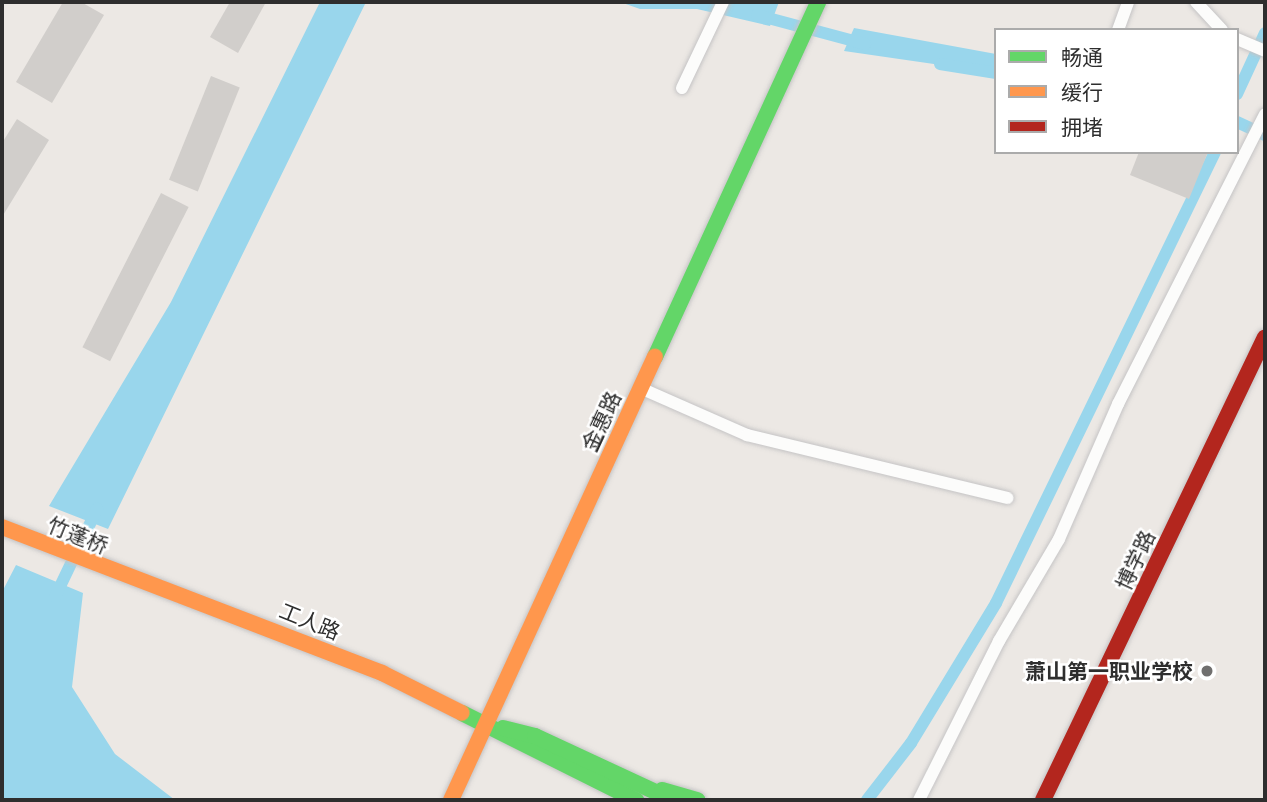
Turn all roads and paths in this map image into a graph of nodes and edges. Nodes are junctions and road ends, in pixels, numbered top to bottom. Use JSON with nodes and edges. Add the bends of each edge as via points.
{"nodes":[{"id":1,"x":723,"y":2,"type":"edge"},
{"id":2,"x":1128,"y":2,"type":"edge"},
{"id":3,"x":1196,"y":2,"type":"edge"},
{"id":4,"x":817,"y":5,"type":"edge"},
{"id":5,"x":1119,"y":28,"type":"edge"},
{"id":6,"x":1220,"y":28,"type":"edge"},
{"id":7,"x":1239,"y":40,"type":"edge"},
{"id":8,"x":1265,"y":51,"type":"edge"},
{"id":9,"x":682,"y":88,"type":"dead end"},
{"id":10,"x":1265,"y":114,"type":"edge"},
{"id":11,"x":1265,"y":337,"type":"edge"},
{"id":12,"x":640,"y":388,"type":"junction"},
{"id":13,"x":1008,"y":498,"type":"dead end"},
{"id":14,"x":2,"y":527,"type":"edge"},
{"id":15,"x":114,"y":572,"type":"joint"},
{"id":16,"x":485,"y":723,"type":"junction"},
{"id":17,"x":636,"y":796,"type":"edge"},
{"id":18,"x":451,"y":800,"type":"edge"},
{"id":19,"x":673,"y":800,"type":"edge"},
{"id":20,"x":698,"y":800,"type":"edge"},
{"id":21,"x":919,"y":800,"type":"edge"},
{"id":22,"x":1043,"y":800,"type":"edge"}],
"edges":[{"from":1,"to":9,"type":"street"},
{"from":2,"to":5,"type":"street"},
{"from":3,"to":6,"type":"street"},
{"from":4,"to":12,"type":"main road","name":"金惠路"},
{"from":7,"to":8,"type":"street"},
{"from":10,"to":21,"type":"street","via":[[1118,404],[1059,539],[999,641]]},
{"from":11,"to":22,"type":"main road","name":"博学路"},
{"from":12,"to":13,"type":"street","via":[[747,435]]},
{"from":12,"to":16,"type":"main road","name":"金惠路"},
{"from":14,"to":15,"type":"main road","name":"竹蓬桥"},
{"from":15,"to":16,"type":"main road","name":"工人路","via":[[283,632]]},
{"from":16,"to":17,"type":"main road","name":"工人路"},
{"from":16,"to":18,"type":"main road","name":"金惠路"},
{"from":17,"to":19,"type":"main road","name":"工人路"},
{"from":17,"to":20,"type":"main road"}]}
